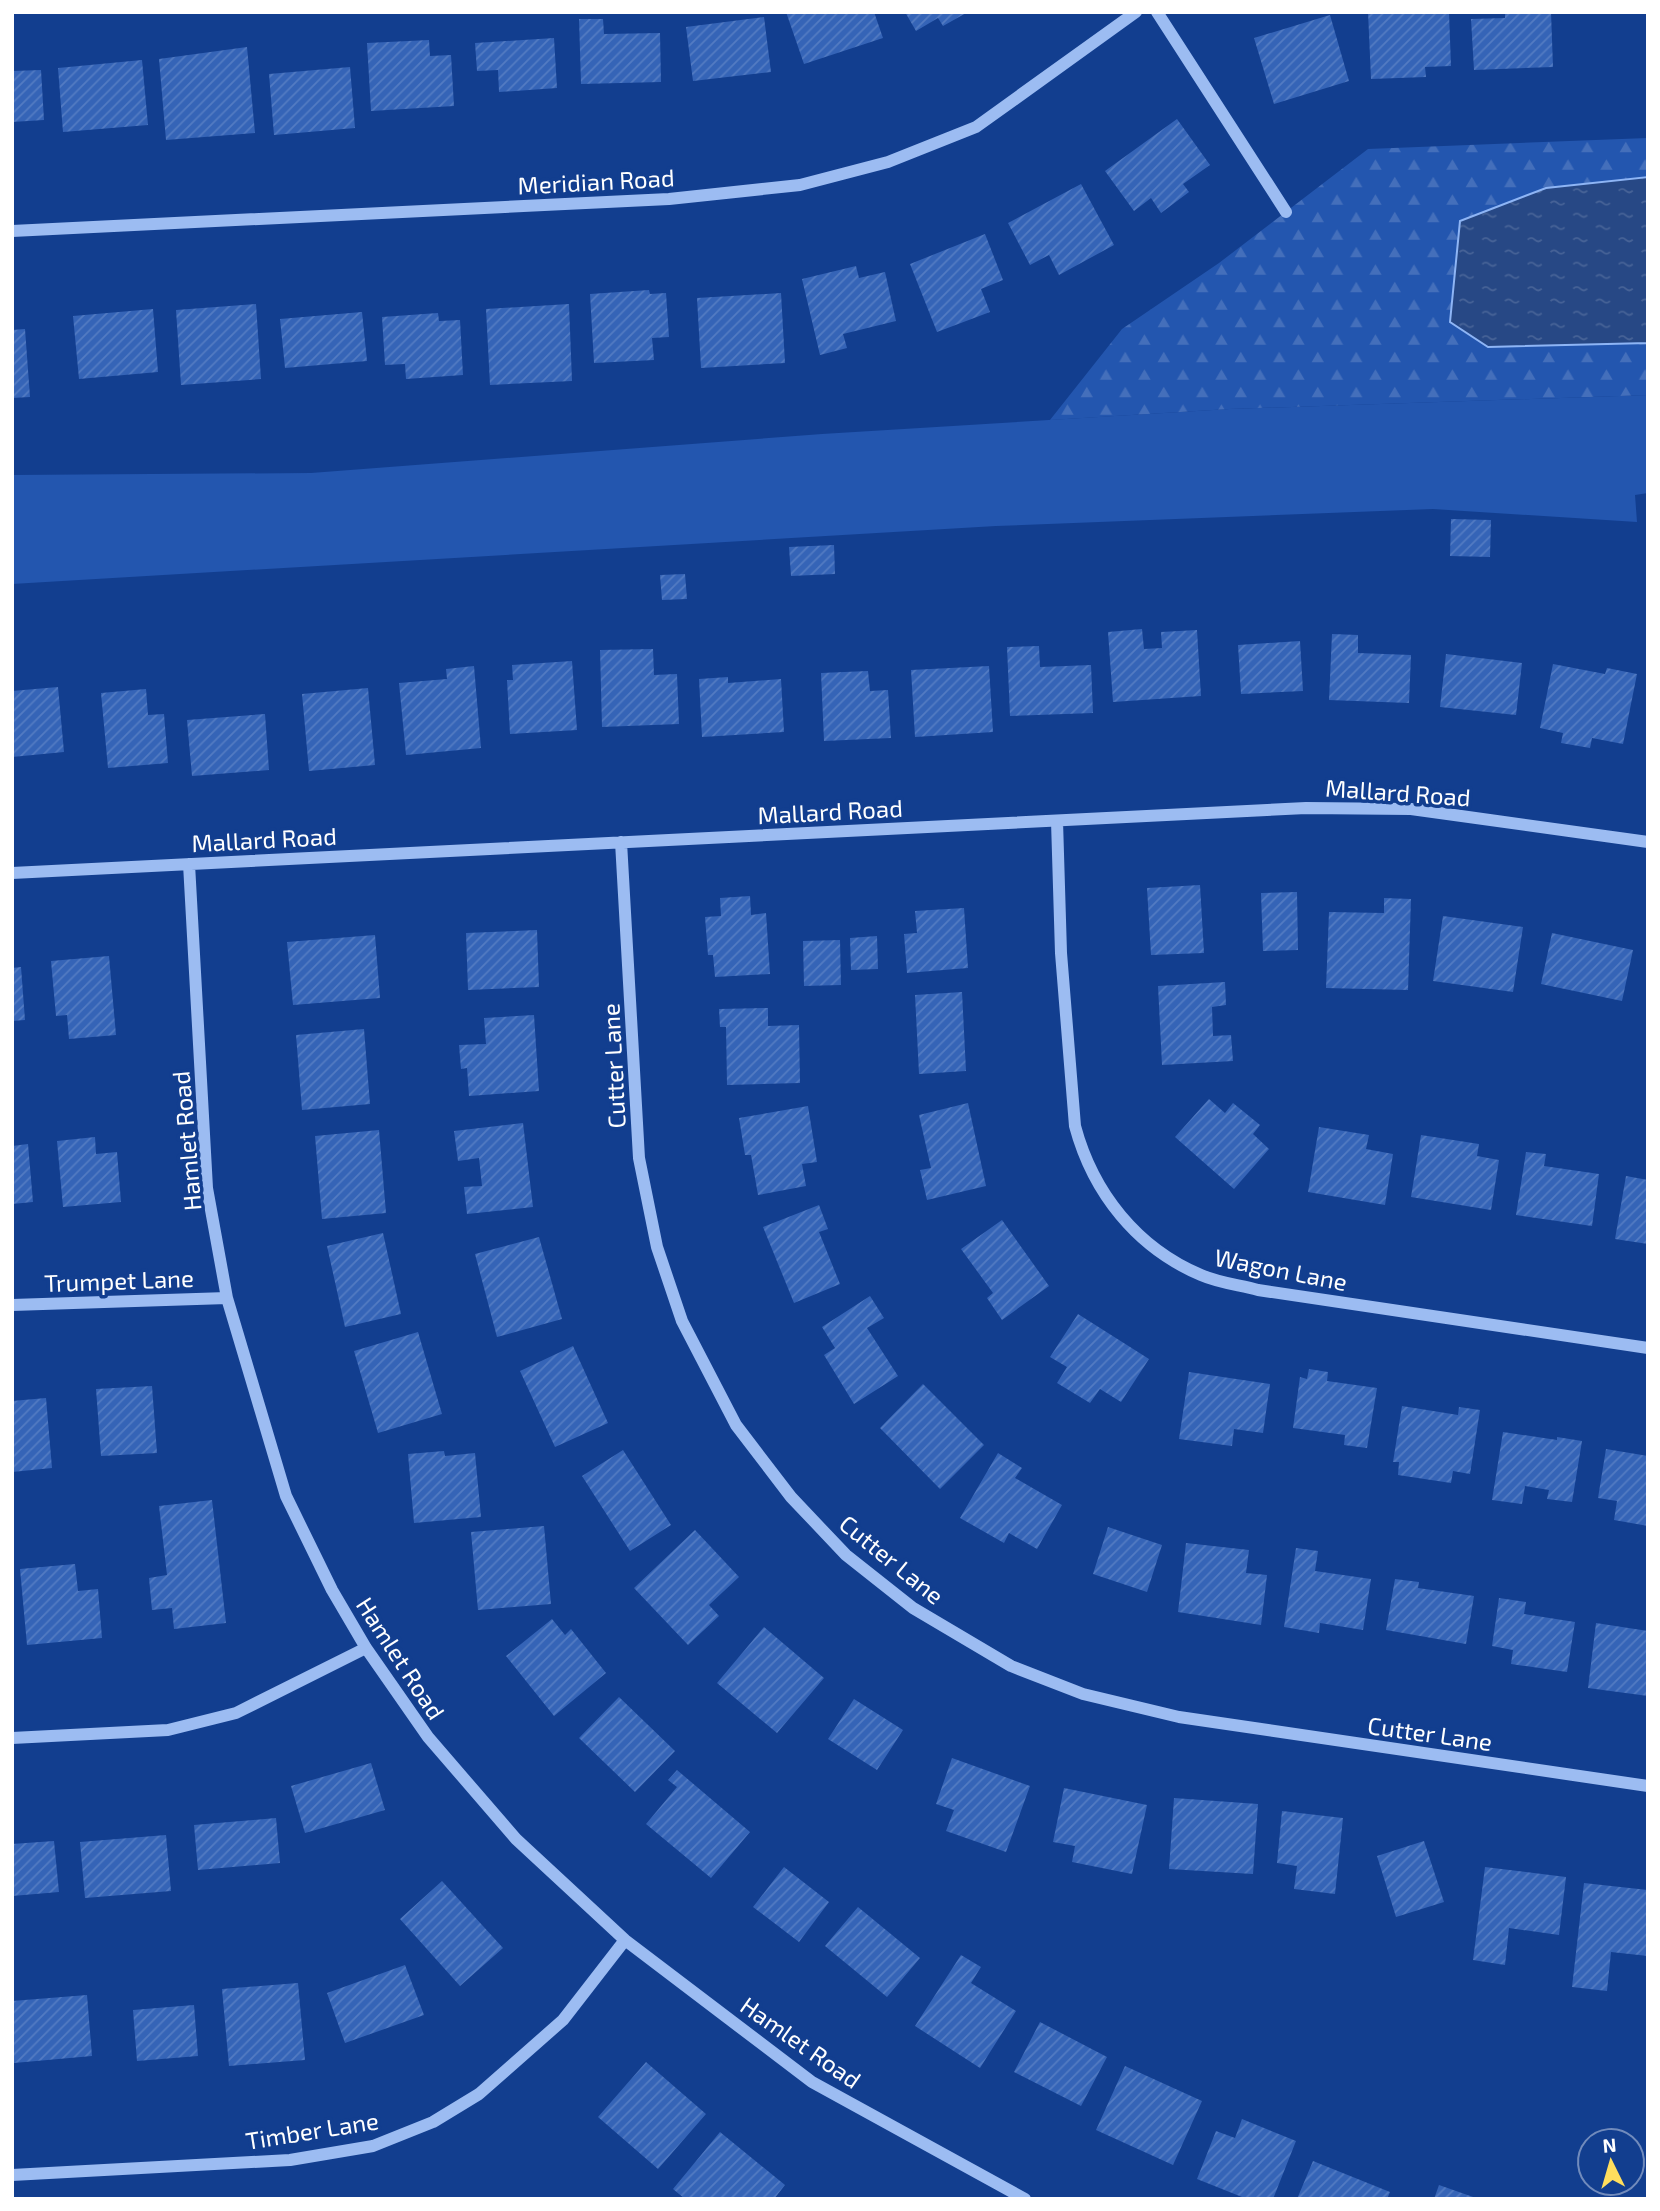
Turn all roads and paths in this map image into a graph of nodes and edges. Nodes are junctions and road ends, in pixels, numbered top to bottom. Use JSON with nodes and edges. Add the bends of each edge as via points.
{"nodes":[{"id":1,"x":1136,"y":12,"type":"edge"},
{"id":2,"x":1157,"y":12,"type":"edge"},
{"id":3,"x":1286,"y":212,"type":"dead end"},
{"id":4,"x":12,"y":231,"type":"edge"},
{"id":5,"x":1057,"y":821,"type":"junction"},
{"id":6,"x":621,"y":842,"type":"junction"},
{"id":7,"x":1648,"y":842,"type":"edge"},
{"id":8,"x":188,"y":864,"type":"junction"},
{"id":9,"x":12,"y":873,"type":"edge"},
{"id":10,"x":228,"y":1298,"type":"junction"},
{"id":11,"x":12,"y":1305,"type":"edge"},
{"id":12,"x":1648,"y":1348,"type":"edge"},
{"id":13,"x":366,"y":1648,"type":"junction"},
{"id":14,"x":12,"y":1738,"type":"edge"},
{"id":15,"x":1648,"y":1786,"type":"edge"},
{"id":16,"x":625,"y":1940,"type":"junction"},
{"id":17,"x":12,"y":2175,"type":"edge"},
{"id":18,"x":1026,"y":2199,"type":"edge"}],
"edges":[{"from":1,"to":4,"type":"street","name":"Meridian Road","via":[[976,127],[888,162],[800,185],[669,199]]},
{"from":2,"to":3,"type":"street"},
{"from":5,"to":6,"type":"street","name":"Mallard Road"},
{"from":5,"to":7,"type":"street","name":"Mallard Road","via":[[1306,808],[1411,809]]},
{"from":5,"to":12,"type":"street","name":"Wagon Lane","via":[[1061,953],[1075,1126],[1082,1153],[1107,1200],[1134,1232],[1204,1277],[1258,1290]]},
{"from":6,"to":8,"type":"street","name":"Mallard Road"},
{"from":6,"to":15,"type":"street","name":"Cutter Lane","via":[[639,1157],[657,1247],[682,1321],[736,1425],[791,1497],[846,1555],[913,1608],[1000,1660],[1083,1693],[1179,1717]]},
{"from":8,"to":9,"type":"street","name":"Mallard Road"},
{"from":8,"to":10,"type":"street","name":"Hamlet Road","via":[[207,1188]]},
{"from":10,"to":11,"type":"street","name":"Trumpet Lane"},
{"from":10,"to":13,"type":"street","name":"Hamlet Road","via":[[286,1496]]},
{"from":13,"to":14,"type":"street","via":[[236,1713],[179,1727]]},
{"from":13,"to":16,"type":"street","name":"Hamlet Road","via":[[428,1737],[516,1839]]},
{"from":16,"to":17,"type":"street","name":"Timber Lane","via":[[563,2020],[479,2094],[433,2122],[373,2146],[290,2160]]},
{"from":16,"to":18,"type":"street","name":"Hamlet Road","via":[[813,2082]]}]}
